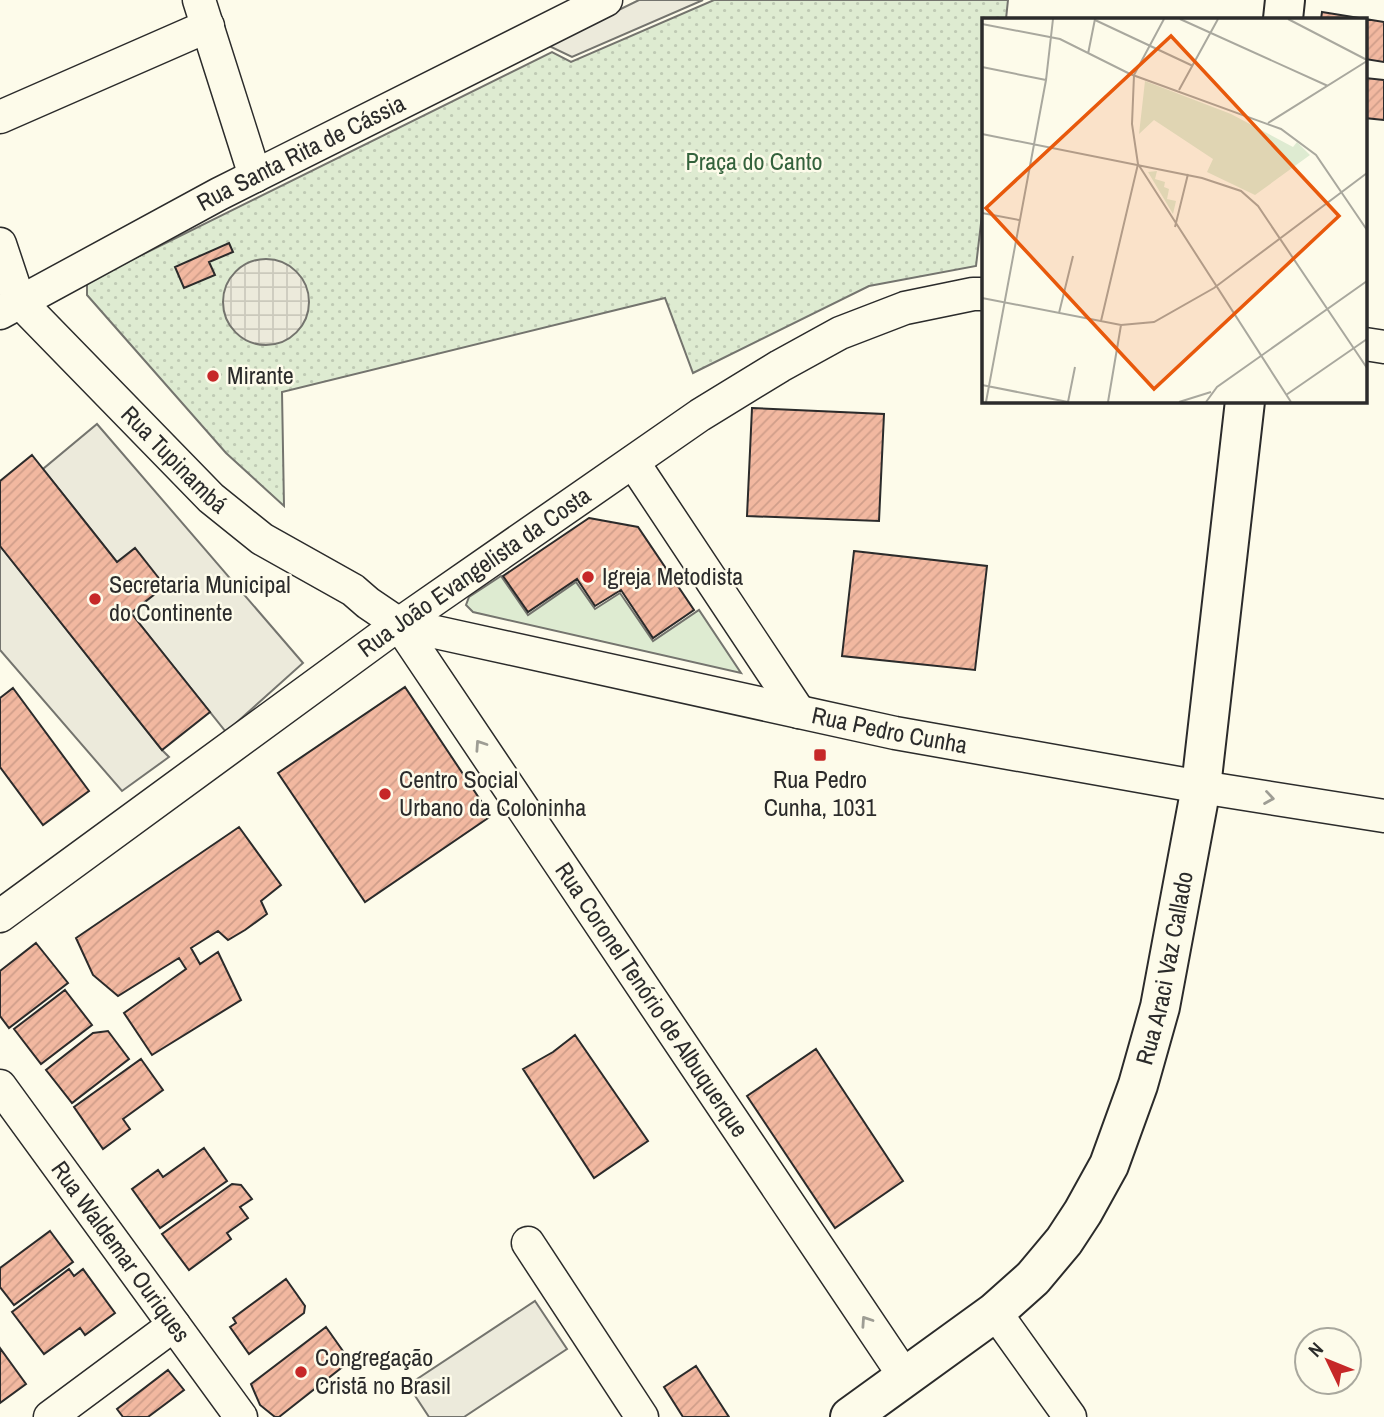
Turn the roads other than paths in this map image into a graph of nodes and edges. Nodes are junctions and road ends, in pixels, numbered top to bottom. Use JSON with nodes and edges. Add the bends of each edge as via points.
{"nodes":[{"id":1,"x":606,"y":0,"type":"edge"},
{"id":2,"x":1285,"y":0,"type":"edge"},
{"id":3,"x":204,"y":13,"type":"edge"},
{"id":4,"x":1283,"y":18,"type":"edge"},
{"id":5,"x":0,"y":117,"type":"edge"},
{"id":6,"x":255,"y":176,"type":"junction"},
{"id":7,"x":0,"y":244,"type":"edge"},
{"id":8,"x":982,"y":294,"type":"edge"},
{"id":9,"x":10,"y":307,"type":"edge"},
{"id":10,"x":1366,"y":344,"type":"edge"},
{"id":11,"x":1384,"y":347,"type":"edge"},
{"id":12,"x":1245,"y":402,"type":"edge"},
{"id":13,"x":633,"y":462,"type":"junction"},
{"id":14,"x":398,"y":624,"type":"junction"},
{"id":15,"x":799,"y":712,"type":"junction"},
{"id":16,"x":1201,"y":788,"type":"junction"},
{"id":17,"x":1384,"y":816,"type":"edge"},
{"id":18,"x":0,"y":916,"type":"edge"},
{"id":19,"x":0,"y":1086,"type":"edge"},
{"id":20,"x":527,"y":1243,"type":"dead end"},
{"id":21,"x":995,"y":1312,"type":"junction"},
{"id":22,"x":174,"y":1325,"type":"junction"},
{"id":23,"x":905,"y":1377,"type":"junction"},
{"id":24,"x":50,"y":1417,"type":"edge"},
{"id":25,"x":242,"y":1417,"type":"edge"},
{"id":26,"x":642,"y":1417,"type":"edge"},
{"id":27,"x":850,"y":1417,"type":"edge"},
{"id":28,"x":1070,"y":1417,"type":"edge"}],
"edges":[{"from":1,"to":6,"type":"street","name":"Rua Santa Rita de Cássia"},
{"from":2,"to":4,"type":"main road"},
{"from":3,"to":5,"type":"street"},
{"from":3,"to":6,"type":"street"},
{"from":6,"to":9,"type":"street","name":"Rua Santa Rita de Cássia"},
{"from":7,"to":9,"type":"street","name":"Rua Tupinambá"},
{"from":8,"to":13,"type":"street","name":"Rua João Evangelista da Costa","via":[[905,307],[840,333],[712,408]]},
{"from":9,"to":14,"type":"street","name":"Rua Tupinambá","via":[[211,498],[262,539],[352,590]]},
{"from":10,"to":11,"type":"street"},
{"from":12,"to":16,"type":"main road","name":"Rua Araci Vaz Callado"},
{"from":13,"to":14,"type":"street","name":"Rua João Evangelista da Costa"},
{"from":13,"to":15,"type":"street"},
{"from":14,"to":15,"type":"street","name":"Rua Pedro Cunha"},
{"from":14,"to":18,"type":"street","name":"Rua João Evangelista da Costa"},
{"from":23,"to":14,"type":"street","name":"Rua Coronel Tenório de Albuquerque","one_way":true},
{"from":15,"to":16,"type":"street","name":"Rua Pedro Cunha"},
{"from":16,"to":17,"type":"street","name":"Rua Pedro Cunha","one_way":true},
{"from":16,"to":21,"type":"main road","name":"Rua Araci Vaz Callado","via":[[1160,1007],[1109,1165],[1065,1241]]},
{"from":19,"to":22,"type":"street","name":"Rua Waldemar Ouriques"},
{"from":20,"to":26,"type":"street"},
{"from":21,"to":23,"type":"main road","name":"Rua Araci Vaz Callado"},
{"from":21,"to":28,"type":"street"},
{"from":22,"to":24,"type":"street"},
{"from":22,"to":25,"type":"street","name":"Rua Waldemar Ouriques"},
{"from":23,"to":27,"type":"main road","name":"Rua Araci Vaz Callado"}]}
